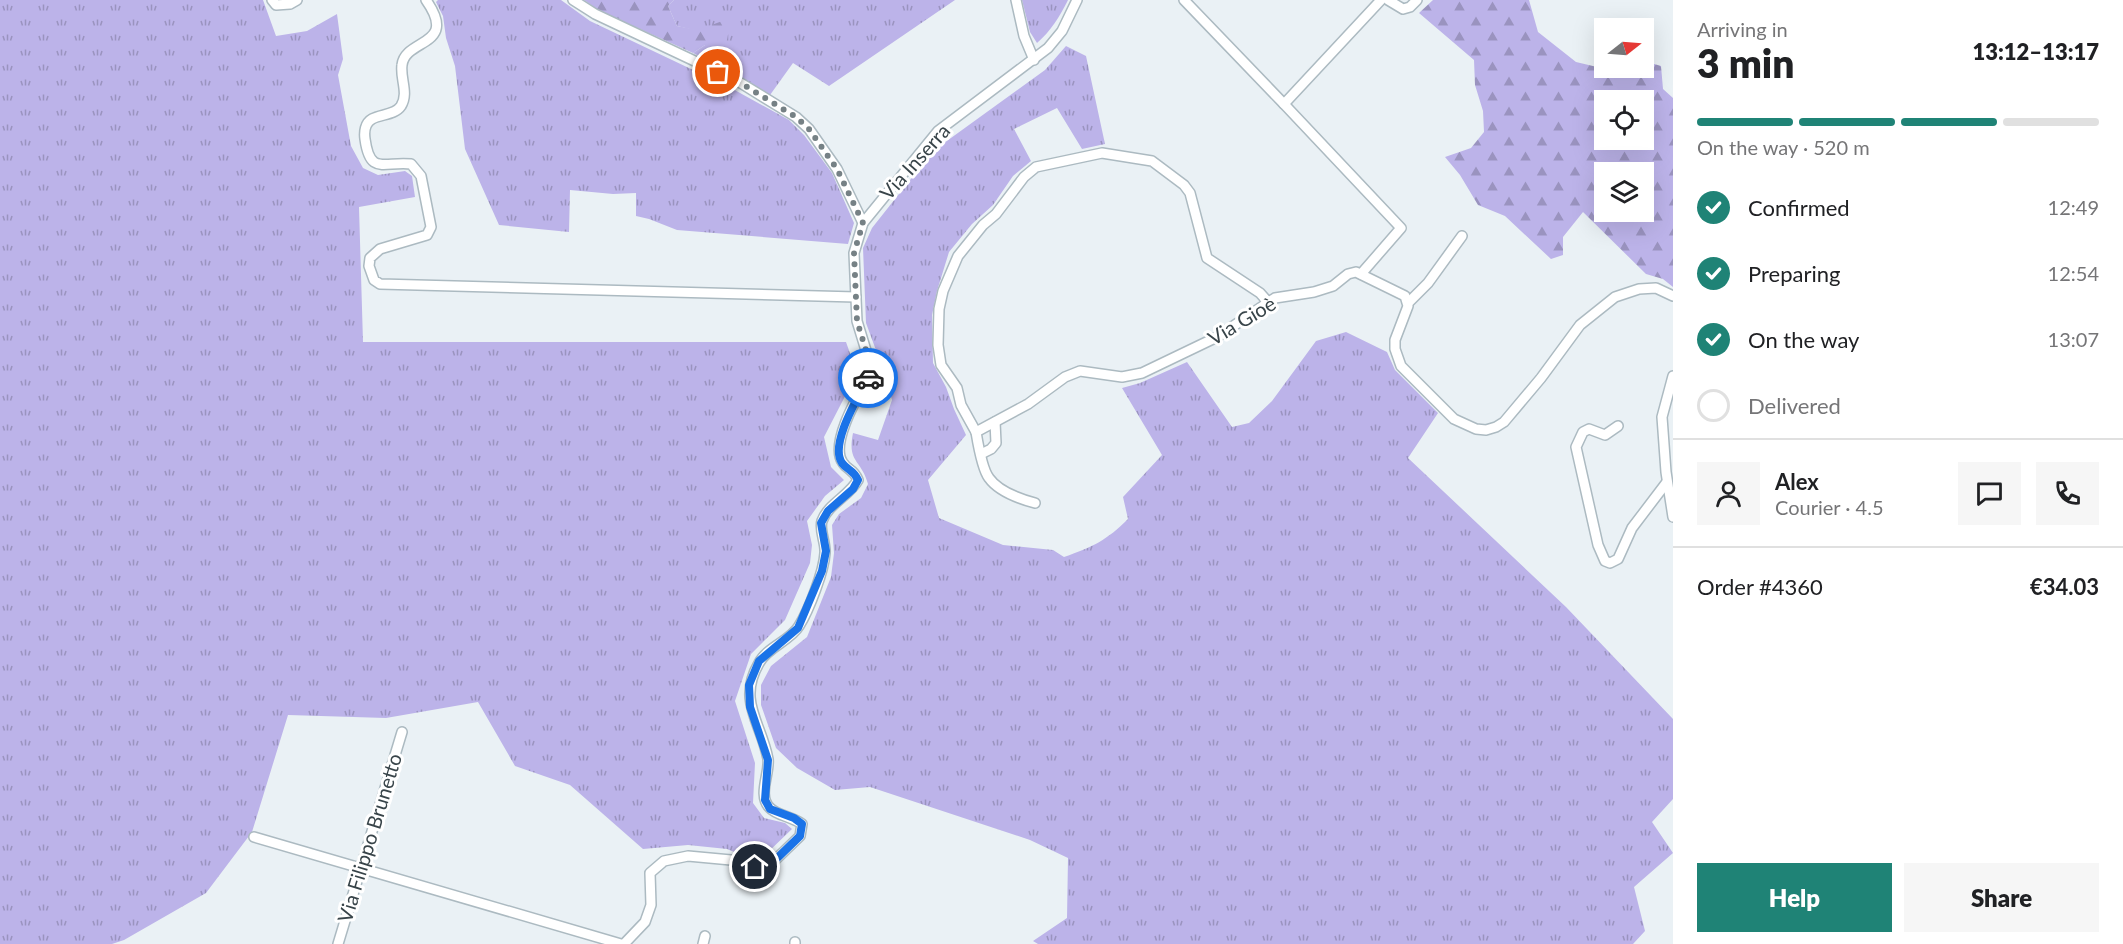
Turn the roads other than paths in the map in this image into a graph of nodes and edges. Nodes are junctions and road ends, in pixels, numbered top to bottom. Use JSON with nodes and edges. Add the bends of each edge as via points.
{"nodes":[{"id":1,"x":272,"y":0,"type":"edge"},
{"id":2,"x":297,"y":0,"type":"edge"},
{"id":3,"x":426,"y":0,"type":"edge"},
{"id":4,"x":573,"y":0,"type":"edge"},
{"id":5,"x":1016,"y":0,"type":"edge"},
{"id":6,"x":1077,"y":0,"type":"edge"},
{"id":7,"x":1184,"y":0,"type":"edge"},
{"id":8,"x":1382,"y":0,"type":"edge"},
{"id":9,"x":1388,"y":0,"type":"edge"},
{"id":10,"x":1417,"y":0,"type":"edge"},
{"id":11,"x":1034,"y":60,"type":"junction"},
{"id":12,"x":1284,"y":104,"type":"junction"},
{"id":13,"x":863,"y":223,"type":"junction"},
{"id":14,"x":1462,"y":236,"type":"dead end"},
{"id":15,"x":1361,"y":274,"type":"junction"},
{"id":16,"x":1673,"y":296,"type":"edge"},
{"id":17,"x":856,"y":297,"type":"junction"},
{"id":18,"x":1268,"y":302,"type":"junction"},
{"id":19,"x":1408,"y":303,"type":"junction"},
{"id":20,"x":1673,"y":376,"type":"edge"},
{"id":21,"x":995,"y":422,"type":"junction"},
{"id":22,"x":1618,"y":426,"type":"dead end"},
{"id":23,"x":976,"y":432,"type":"junction"},
{"id":24,"x":981,"y":454,"type":"junction"},
{"id":25,"x":1667,"y":482,"type":"junction"},
{"id":26,"x":1035,"y":503,"type":"dead end"},
{"id":27,"x":1673,"y":517,"type":"edge"},
{"id":28,"x":402,"y":732,"type":"dead end"},
{"id":29,"x":254,"y":837,"type":"dead end"},
{"id":30,"x":361,"y":868,"type":"junction"},
{"id":31,"x":338,"y":944,"type":"edge"},
{"id":32,"x":622,"y":944,"type":"edge"}],
"edges":[{"from":1,"to":2,"type":"street","via":[[283,5]]},
{"from":3,"to":17,"type":"street","via":[[435,19],[434,35],[405,57],[405,94],[400,108],[372,119],[364,135],[367,155],[373,162],[386,166],[411,164],[416,169],[421,176],[431,227],[427,235],[374,253],[369,266],[374,280],[380,284]]},
{"from":4,"to":13,"type":"street","via":[[739,82],[796,117],[837,169]]},
{"from":5,"to":11,"type":"street"},
{"from":6,"to":11,"type":"street","name":"Via Inserra","via":[[1062,31]]},
{"from":7,"to":12,"type":"street"},
{"from":8,"to":12,"type":"street"},
{"from":9,"to":10,"type":"street","via":[[1404,9]]},
{"from":11,"to":13,"type":"street","name":"Via Inserra","via":[[938,132]]},
{"from":12,"to":15,"type":"street","via":[[1401,228]]},
{"from":13,"to":17,"type":"street","name":"Via Inserra","via":[[854,253]]},
{"from":14,"to":19,"type":"street","via":[[1428,284]]},
{"from":15,"to":18,"type":"street","name":"Via Gioè","via":[[1348,274],[1333,286]]},
{"from":15,"to":19,"type":"street","via":[[1402,294]]},
{"from":16,"to":19,"type":"street","via":[[1656,288],[1615,297],[1580,325],[1504,422],[1486,430],[1454,419],[1401,366],[1395,340]]},
{"from":17,"to":32,"type":"street","name":"Via Inserra","via":[[857,321],[872,370],[844,426],[838,449],[842,463],[854,471],[858,480],[821,523],[826,551],[822,571],[798,628],[759,661],[749,685],[750,707],[768,760],[765,800],[770,809],[802,824],[800,836],[771,864],[755,867],[731,860],[688,856],[664,861],[650,873],[651,905],[645,922]]},
{"from":18,"to":21,"type":"street","name":"Via Gioè","via":[[1217,337],[1132,376],[1080,371],[1065,376],[1028,404]]},
{"from":18,"to":23,"type":"street","via":[[1207,258],[1190,193],[1152,161],[1102,153],[1036,167],[958,256],[943,291],[938,345],[941,365],[957,388],[961,405]]},
{"from":20,"to":25,"type":"street","via":[[1662,417]]},
{"from":21,"to":23,"type":"street","name":"Via Gioè"},
{"from":21,"to":24,"type":"street","via":[[996,443]]},
{"from":22,"to":25,"type":"street","via":[[1605,435],[1589,429],[1583,432],[1576,447],[1605,561],[1618,559],[1632,528]]},
{"from":23,"to":24,"type":"street"},
{"from":24,"to":26,"type":"street","via":[[988,478],[1020,499]]},
{"from":25,"to":27,"type":"street"},
{"from":28,"to":30,"type":"street","name":"Via Filippo Brunetto"},
{"from":29,"to":30,"type":"street"},
{"from":30,"to":31,"type":"street","name":"Via Filippo Brunetto"},
{"from":30,"to":32,"type":"street"}]}
